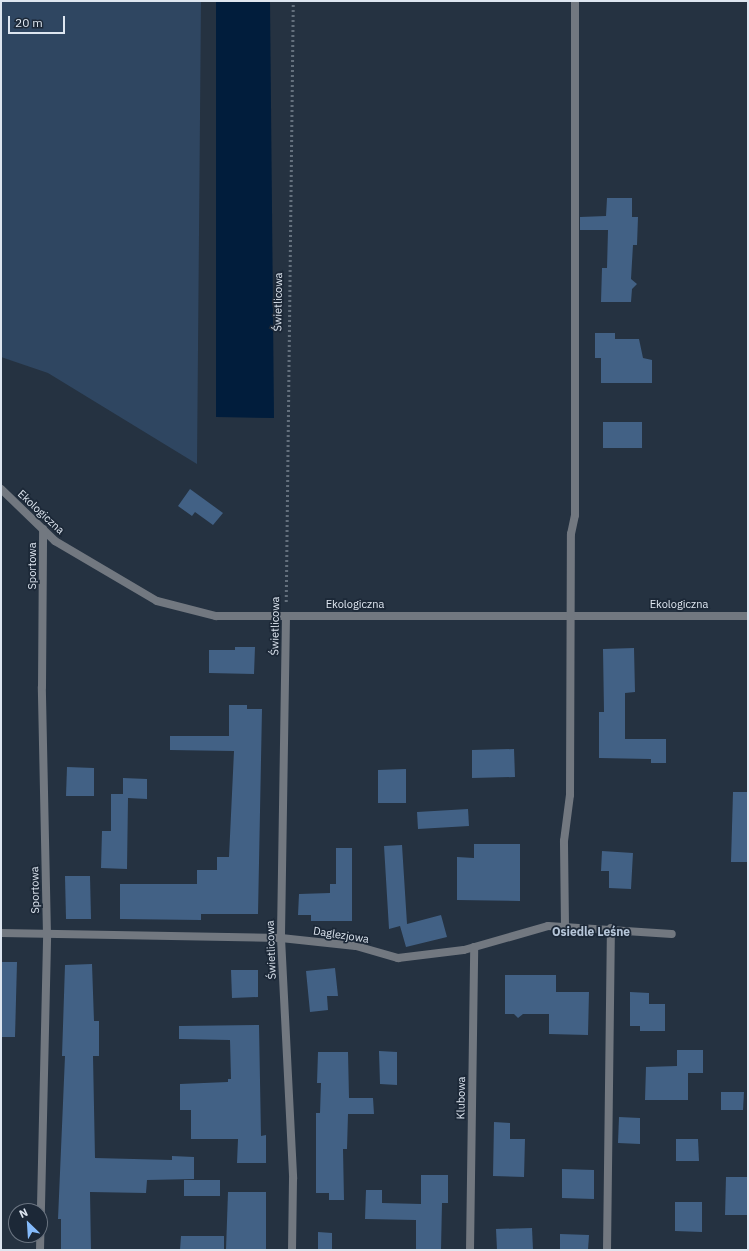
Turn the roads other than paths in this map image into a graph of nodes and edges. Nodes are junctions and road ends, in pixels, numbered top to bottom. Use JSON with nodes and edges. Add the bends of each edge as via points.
{"nodes":[{"id":1,"x":575,"y":1,"type":"edge"},
{"id":2,"x":1,"y":489,"type":"edge"},
{"id":3,"x":43,"y":529,"type":"junction"},
{"id":4,"x":571,"y":615,"type":"junction"},
{"id":5,"x":286,"y":616,"type":"junction"},
{"id":6,"x":748,"y":616,"type":"edge"},
{"id":7,"x":565,"y":926,"type":"junction"},
{"id":8,"x":612,"y":928,"type":"junction"},
{"id":9,"x":1,"y":932,"type":"edge"},
{"id":10,"x":48,"y":934,"type":"junction"},
{"id":11,"x":672,"y":934,"type":"dead end"},
{"id":12,"x":280,"y":938,"type":"junction"},
{"id":13,"x":474,"y":947,"type":"junction"},
{"id":14,"x":40,"y":1250,"type":"edge"},
{"id":15,"x":292,"y":1250,"type":"edge"},
{"id":16,"x":470,"y":1250,"type":"edge"},
{"id":17,"x":607,"y":1250,"type":"edge"}],
"edges":[{"from":1,"to":4,"type":"street","via":[[575,515],[571,534]]},
{"from":2,"to":3,"type":"street","name":"Ekologiczna"},
{"from":3,"to":5,"type":"street","name":"Ekologiczna","via":[[55,541],[157,601],[216,616]]},
{"from":3,"to":10,"type":"street","name":"Sportowa","via":[[42,687]]},
{"from":4,"to":5,"type":"street","name":"Ekologiczna"},
{"from":4,"to":6,"type":"street","name":"Ekologiczna"},
{"from":4,"to":7,"type":"street","via":[[570,795],[564,841]]},
{"from":5,"to":12,"type":"street","name":"Świetlicowa"},
{"from":7,"to":8,"type":"street","name":"Daglezjowa"},
{"from":7,"to":13,"type":"street","name":"Daglezjowa","via":[[548,926]]},
{"from":8,"to":11,"type":"street","name":"Daglezjowa"},
{"from":8,"to":17,"type":"street"},
{"from":9,"to":10,"type":"street","name":"Daglezjowa"},
{"from":10,"to":12,"type":"street","name":"Daglezjowa"},
{"from":10,"to":14,"type":"street","name":"Sportowa"},
{"from":12,"to":13,"type":"street","name":"Daglezjowa","via":[[356,946],[398,958]]},
{"from":12,"to":15,"type":"street","name":"Świetlicowa","via":[[293,1179]]},
{"from":13,"to":16,"type":"street","name":"Klubowa"}]}
